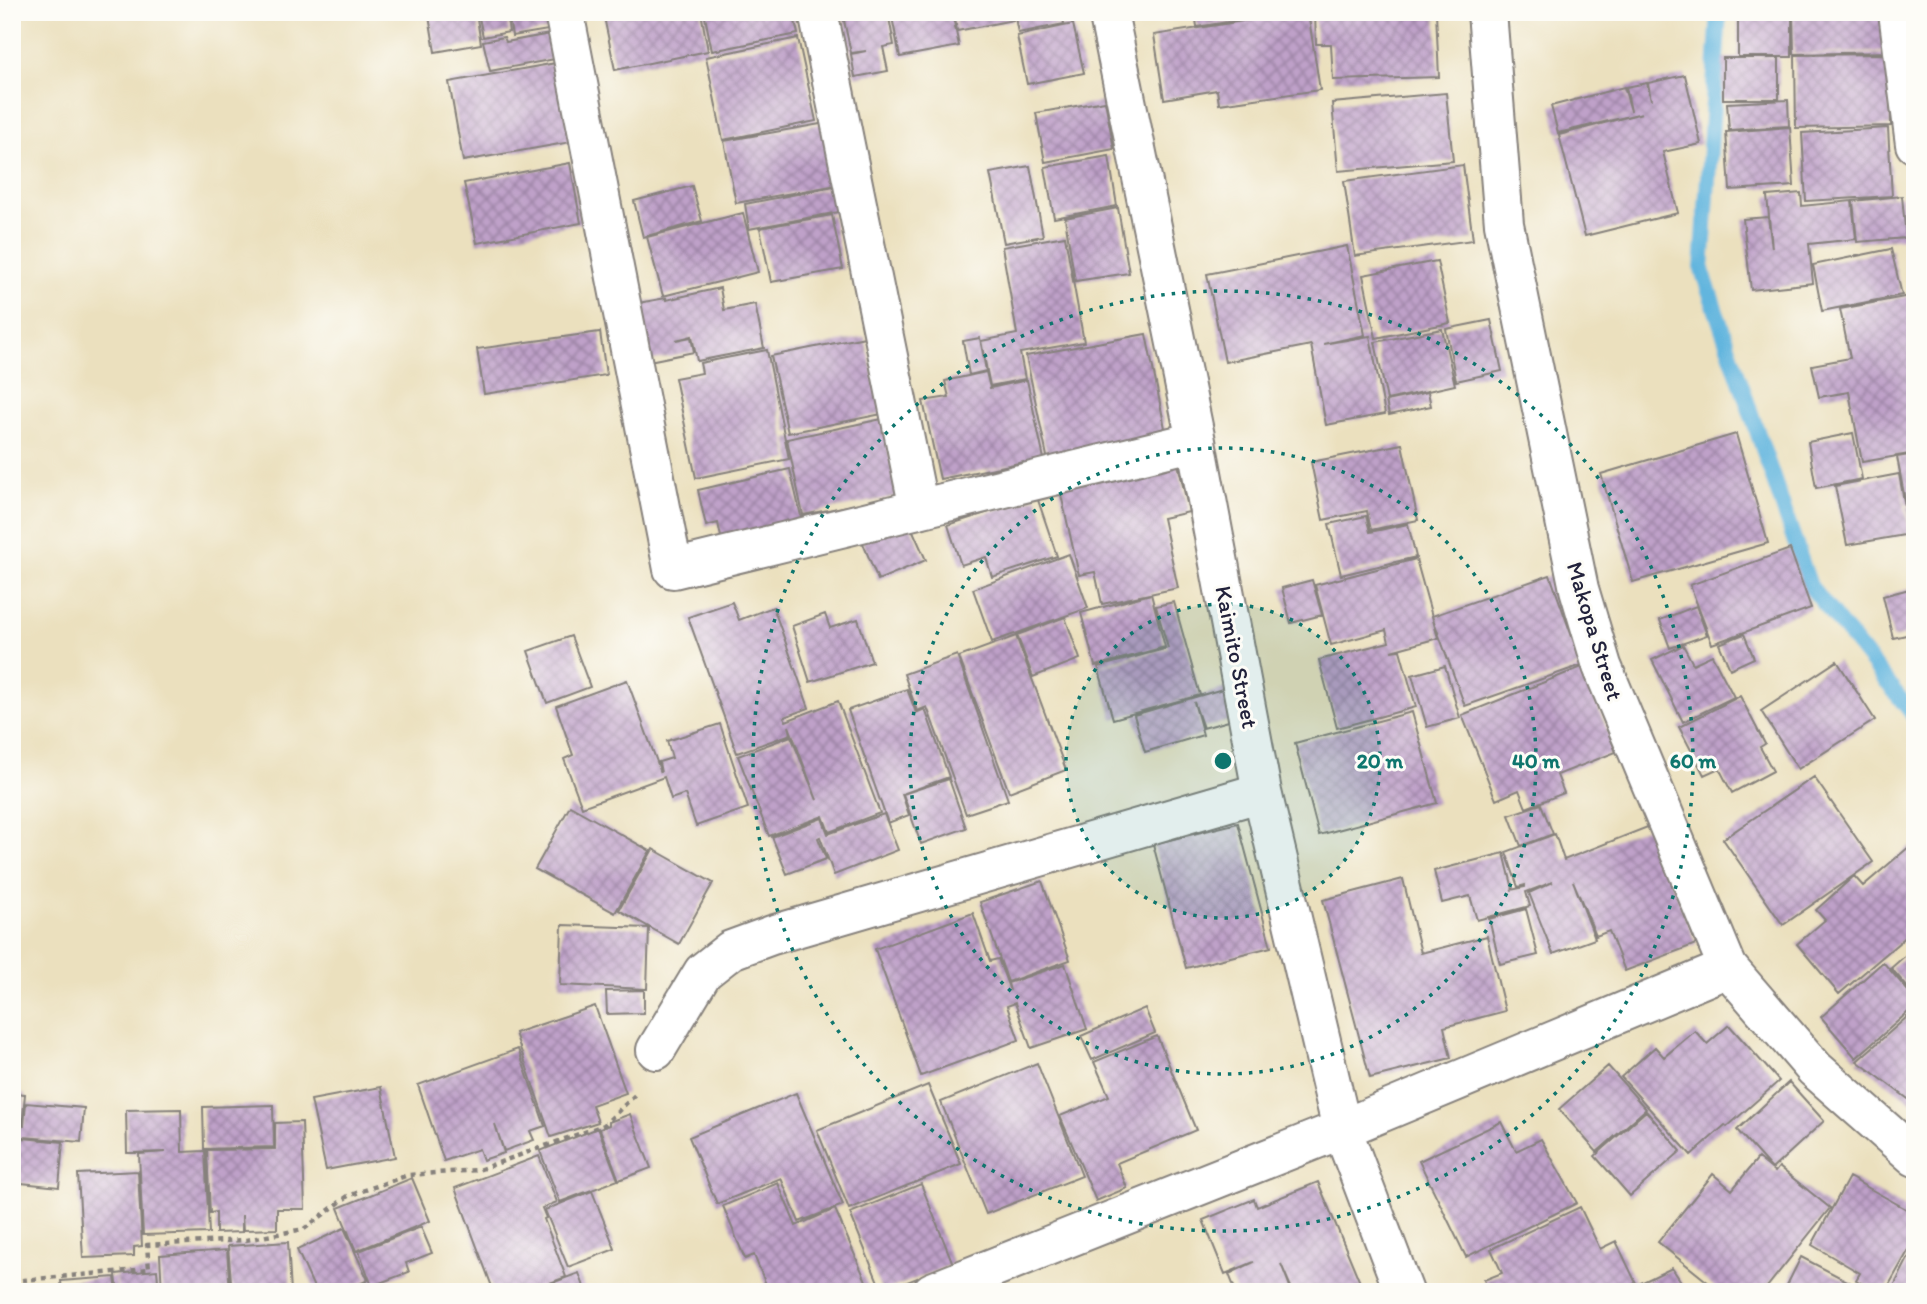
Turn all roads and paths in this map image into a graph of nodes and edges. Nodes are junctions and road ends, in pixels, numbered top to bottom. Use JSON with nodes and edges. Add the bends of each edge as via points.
{"nodes":[{"id":1,"x":564,"y":12,"type":"edge"},
{"id":2,"x":818,"y":12,"type":"edge"},
{"id":3,"x":1108,"y":12,"type":"edge"},
{"id":4,"x":1487,"y":12,"type":"edge"},
{"id":5,"x":1898,"y":12,"type":"edge"},
{"id":6,"x":1915,"y":144,"type":"edge"},
{"id":7,"x":1196,"y":441,"type":"junction"},
{"id":8,"x":919,"y":509,"type":"junction"},
{"id":9,"x":1262,"y":792,"type":"junction"},
{"id":10,"x":1728,"y":968,"type":"junction"},
{"id":11,"x":656,"y":1050,"type":"joint"},
{"id":12,"x":1342,"y":1129,"type":"junction"},
{"id":13,"x":1915,"y":1157,"type":"edge"},
{"id":14,"x":12,"y":1281,"type":"edge"},
{"id":15,"x":932,"y":1292,"type":"edge"},
{"id":16,"x":1404,"y":1292,"type":"edge"}],
"edges":[{"from":1,"to":8,"type":"street","via":[[673,569]]},
{"from":2,"to":8,"type":"street"},
{"from":3,"to":7,"type":"street","name":"Kaimito Street"},
{"from":4,"to":10,"type":"street","name":"Makopa Street","via":[[1504,224],[1579,589],[1602,666]]},
{"from":5,"to":6,"type":"street"},
{"from":7,"to":8,"type":"street"},
{"from":7,"to":9,"type":"street","name":"Kaimito Street"},
{"from":9,"to":11,"type":"street","via":[[731,950],[703,972]]},
{"from":9,"to":12,"type":"street","name":"Kaimito Street"},
{"from":10,"to":12,"type":"street"},
{"from":10,"to":13,"type":"street","name":"Makopa Street","via":[[1815,1069]]},
{"from":11,"to":14,"type":"path","via":[[638,1092],[604,1125],[478,1170],[396,1179],[348,1196],[304,1229],[246,1240],[147,1245],[149,1269]]},
{"from":12,"to":15,"type":"street"},
{"from":12,"to":16,"type":"street","name":"Kaimito Street"}]}
